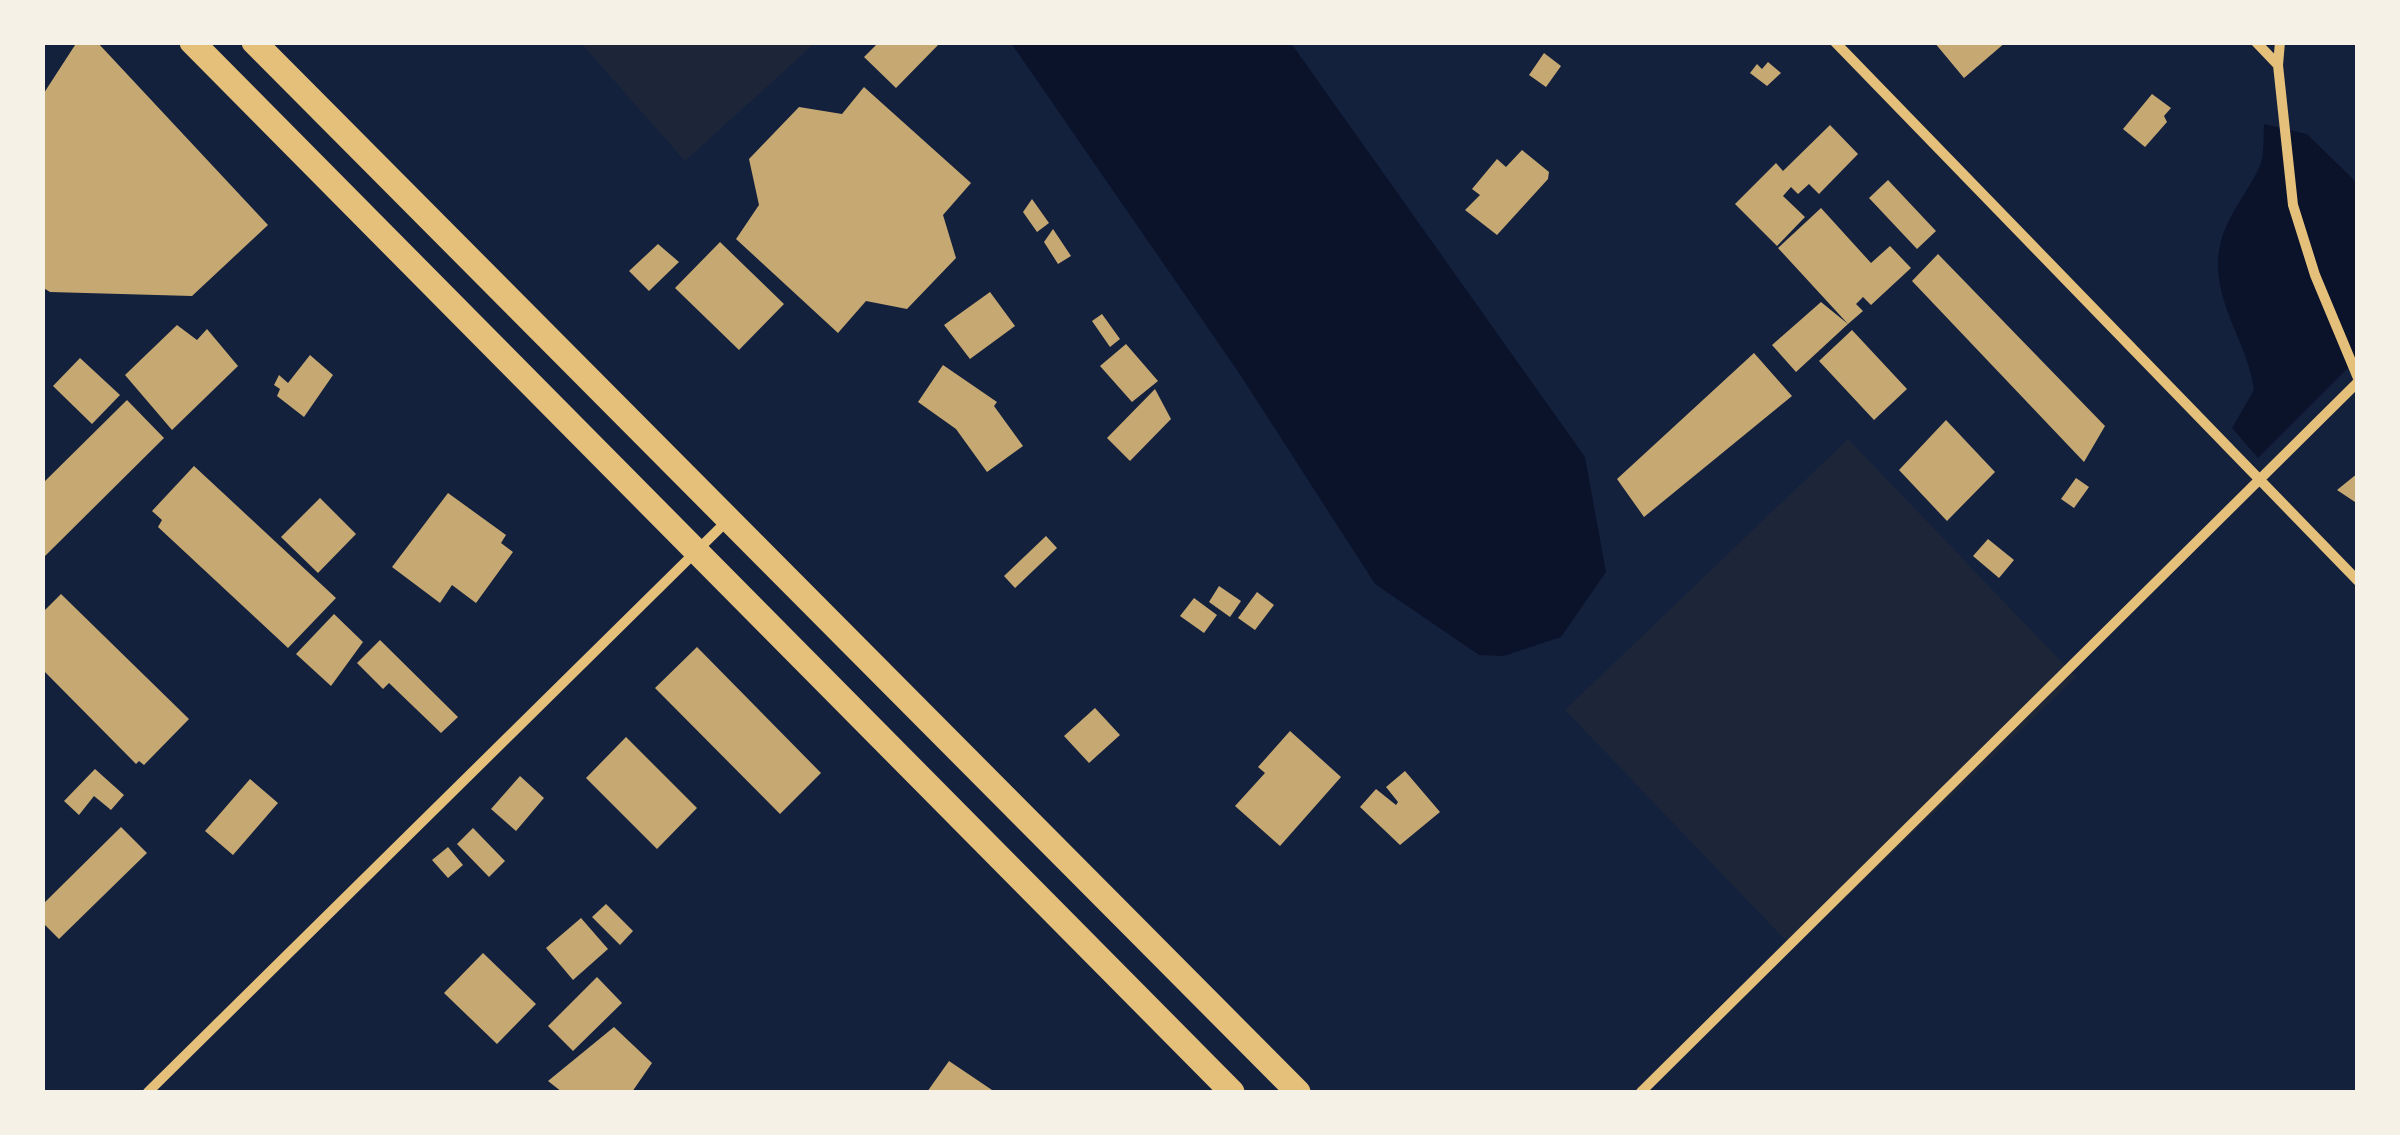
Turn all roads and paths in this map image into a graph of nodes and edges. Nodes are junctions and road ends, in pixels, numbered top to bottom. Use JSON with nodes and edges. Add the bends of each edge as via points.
{"nodes":[{"id":1,"x":192,"y":42,"type":"edge"},
{"id":2,"x":254,"y":42,"type":"edge"},
{"id":3,"x":1835,"y":42,"type":"edge"},
{"id":4,"x":2256,"y":42,"type":"edge"},
{"id":5,"x":2280,"y":42,"type":"edge"},
{"id":6,"x":2278,"y":65,"type":"junction"},
{"id":7,"x":2358,"y":380,"type":"edge"},
{"id":8,"x":2258,"y":482,"type":"junction"},
{"id":9,"x":729,"y":520,"type":"junction"},
{"id":10,"x":697,"y":550,"type":"junction"},
{"id":11,"x":2358,"y":581,"type":"edge"},
{"id":12,"x":148,"y":1092,"type":"edge"},
{"id":13,"x":1232,"y":1092,"type":"edge"},
{"id":14,"x":1298,"y":1092,"type":"edge"},
{"id":15,"x":1641,"y":1092,"type":"edge"}],
"edges":[{"from":1,"to":10,"type":"main road"},
{"from":2,"to":9,"type":"main road"},
{"from":3,"to":8,"type":"street"},
{"from":4,"to":6,"type":"street"},
{"from":5,"to":6,"type":"street"},
{"from":6,"to":7,"type":"street","via":[[2293,205]]},
{"from":7,"to":8,"type":"street"},
{"from":8,"to":11,"type":"street"},
{"from":8,"to":15,"type":"street"},
{"from":9,"to":10,"type":"street"},
{"from":9,"to":14,"type":"main road"},
{"from":10,"to":12,"type":"street"},
{"from":10,"to":13,"type":"main road"}]}
